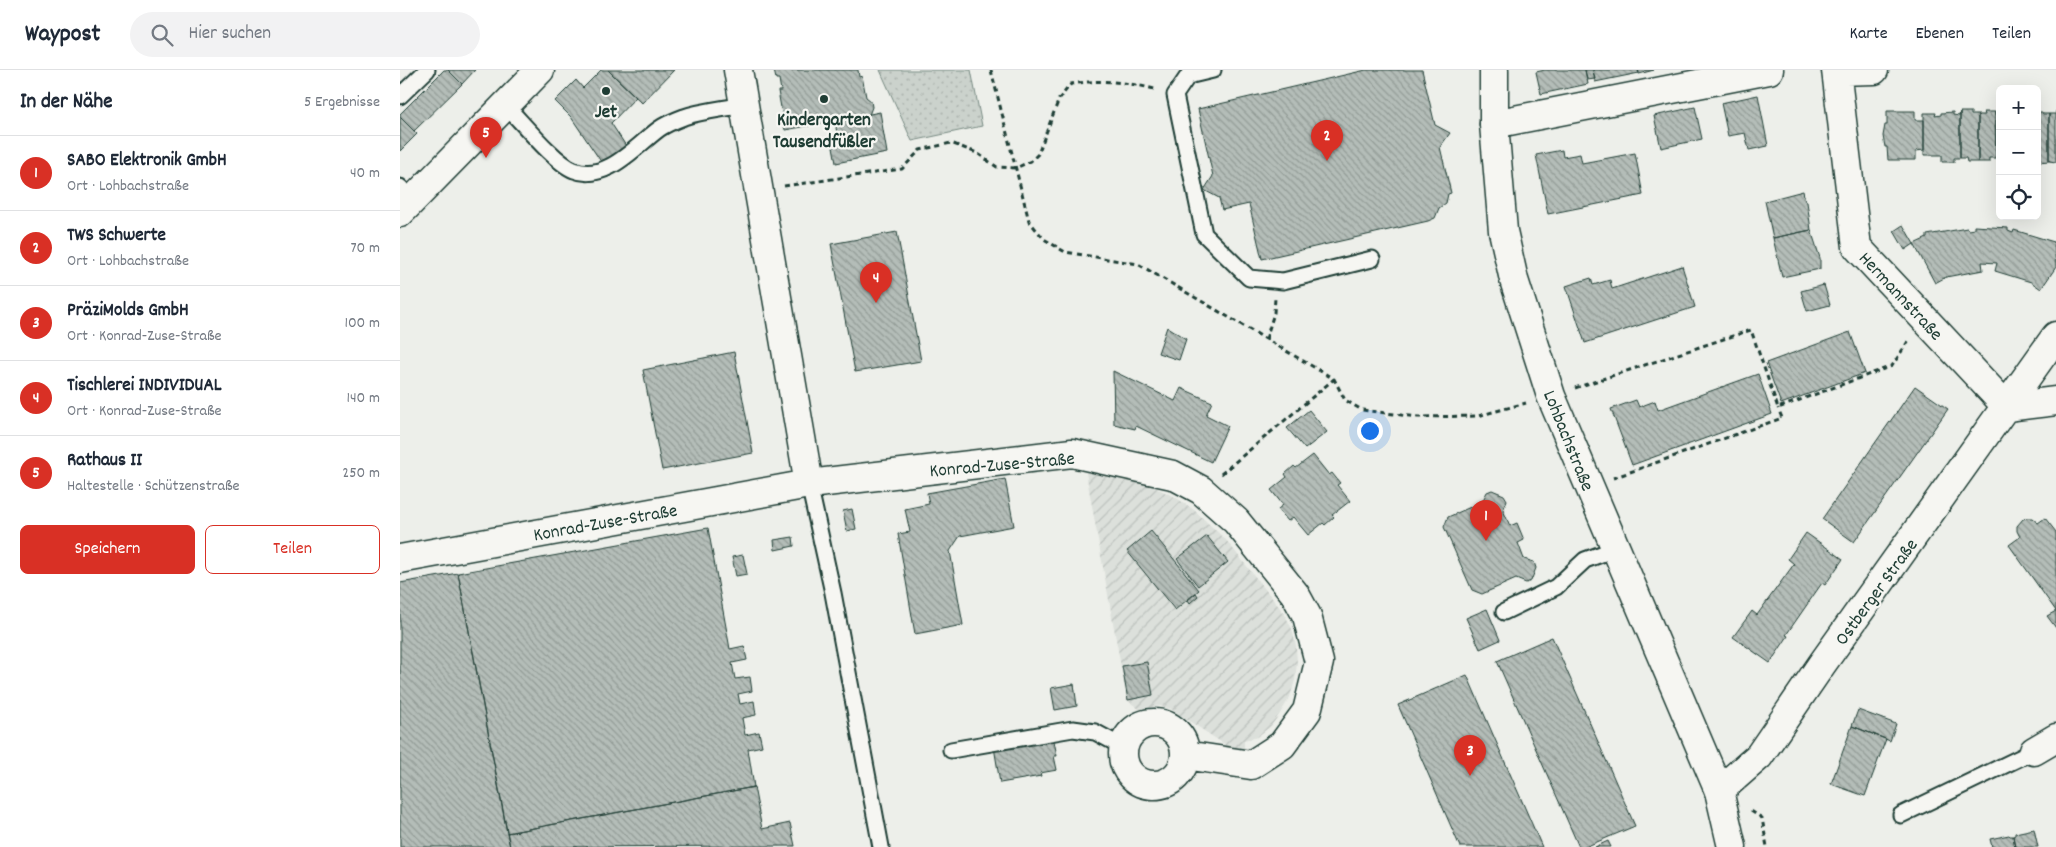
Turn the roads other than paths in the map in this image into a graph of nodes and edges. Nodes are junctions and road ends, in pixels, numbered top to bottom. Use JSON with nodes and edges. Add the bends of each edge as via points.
{"nodes":[{"id":1,"x":426,"y":70,"type":"edge"},
{"id":2,"x":540,"y":70,"type":"edge"},
{"id":3,"x":738,"y":70,"type":"edge"},
{"id":4,"x":1213,"y":70,"type":"edge"},
{"id":5,"x":1494,"y":70,"type":"edge"},
{"id":6,"x":1768,"y":70,"type":"edge"},
{"id":7,"x":1836,"y":70,"type":"edge"},
{"id":8,"x":1874,"y":70,"type":"edge"},
{"id":9,"x":400,"y":96,"type":"edge"},
{"id":10,"x":505,"y":105,"type":"junction"},
{"id":11,"x":743,"y":105,"type":"junction"},
{"id":12,"x":1494,"y":124,"type":"junction"},
{"id":13,"x":404,"y":200,"type":"edge"},
{"id":14,"x":1372,"y":259,"type":"dead end"},
{"id":15,"x":2056,"y":336,"type":"edge"},
{"id":16,"x":2056,"y":401,"type":"edge"},
{"id":17,"x":2007,"y":407,"type":"junction"},
{"id":18,"x":809,"y":484,"type":"junction"},
{"id":19,"x":1615,"y":549,"type":"junction"},
{"id":20,"x":400,"y":559,"type":"edge"},
{"id":21,"x":1504,"y":612,"type":"dead end"},
{"id":22,"x":2045,"y":745,"type":"edge"},
{"id":23,"x":1123,"y":747,"type":"junction"},
{"id":24,"x":950,"y":750,"type":"dead end"},
{"id":25,"x":1185,"y":755,"type":"junction"},
{"id":26,"x":1719,"y":791,"type":"junction"},
{"id":27,"x":1901,"y":815,"type":"dead end"},
{"id":28,"x":881,"y":847,"type":"edge"},
{"id":29,"x":1732,"y":847,"type":"edge"}],
"edges":[{"from":1,"to":9,"type":"lane"},
{"from":2,"to":10,"type":"street"},
{"from":3,"to":11,"type":"street"},
{"from":4,"to":14,"type":"lane","via":[[1188,76],[1175,95],[1204,234],[1249,278],[1283,281]]},
{"from":5,"to":12,"type":"street","name":"Lohbachstraße"},
{"from":6,"to":12,"type":"street"},
{"from":7,"to":8,"type":"street","name":"Hermannstraße"},
{"from":7,"to":17,"type":"street","name":"Hermannstraße","via":[[1856,247]]},
{"from":10,"to":11,"type":"lane","via":[[563,165],[589,173],[606,168],[624,157],[661,127],[684,117]]},
{"from":10,"to":13,"type":"street"},
{"from":11,"to":18,"type":"street"},
{"from":12,"to":19,"type":"street","name":"Lohbachstraße","via":[[1503,230],[1514,280],[1551,396]]},
{"from":15,"to":17,"type":"street","name":"Ostberger Straße"},
{"from":16,"to":17,"type":"street"},
{"from":17,"to":26,"type":"street","name":"Ostberger Straße","via":[[1759,756]]},
{"from":18,"to":20,"type":"street","name":"Konrad-Zuse-Straße"},
{"from":18,"to":25,"type":"street","name":"Konrad-Zuse-Straße","via":[[1072,453],[1172,475],[1201,490],[1236,521],[1296,594],[1307,616],[1319,662],[1307,711],[1282,745],[1252,765]]},
{"from":18,"to":28,"type":"lane"},
{"from":19,"to":21,"type":"lane","via":[[1585,560],[1556,587]]},
{"from":19,"to":26,"type":"street","name":"Lohbachstraße"},
{"from":22,"to":27,"type":"lane"},
{"from":23,"to":24,"type":"lane","via":[[1095,732],[1074,729]]},
{"from":23,"to":25,"type":"street","via":[[1137,728],[1151,722],[1161,723],[1178,732]]},
{"from":23,"to":25,"type":"street","via":[[1128,771],[1148,785],[1162,784],[1175,777]]},
{"from":26,"to":29,"type":"street"}]}
